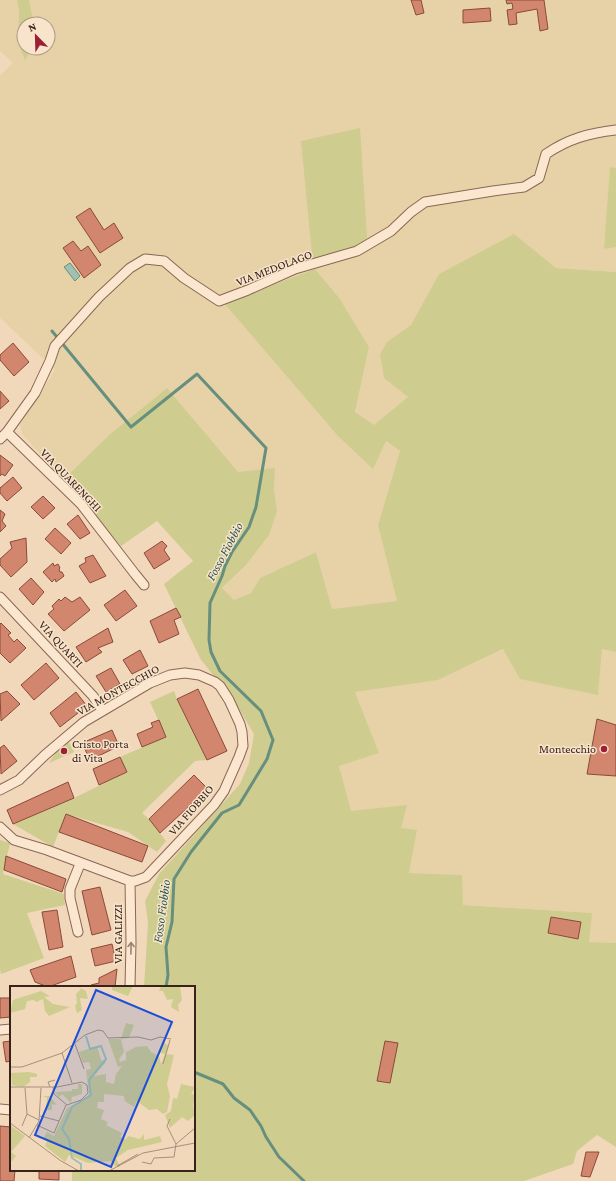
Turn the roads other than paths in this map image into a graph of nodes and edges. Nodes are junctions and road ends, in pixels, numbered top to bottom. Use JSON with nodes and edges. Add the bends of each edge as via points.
{"nodes":[{"id":1,"x":616,"y":130,"type":"edge"},
{"id":2,"x":7,"y":432,"type":"junction"},
{"id":3,"x":0,"y":439,"type":"edge"},
{"id":4,"x":144,"y":585,"type":"dead end"},
{"id":5,"x":0,"y":597,"type":"edge"},
{"id":6,"x":220,"y":686,"type":"joint"},
{"id":7,"x":102,"y":710,"type":"junction"},
{"id":8,"x":0,"y":790,"type":"edge"},
{"id":9,"x":0,"y":827,"type":"edge"},
{"id":10,"x":80,"y":864,"type":"junction"},
{"id":11,"x":130,"y":881,"type":"junction"},
{"id":12,"x":78,"y":932,"type":"dead end"},
{"id":13,"x":130,"y":986,"type":"edge"},
{"id":14,"x":10,"y":1029,"type":"edge"},
{"id":15,"x":0,"y":1030,"type":"edge"},
{"id":16,"x":0,"y":1109,"type":"edge"},
{"id":17,"x":10,"y":1110,"type":"edge"}],
"edges":[{"from":1,"to":2,"type":"street","name":"VIA MEDOLAGO","via":[[560,144],[546,154],[539,178],[524,187],[425,202],[391,231],[357,251],[295,269],[219,302],[164,261],[145,259],[130,268],[99,297],[54,346],[50,361],[34,393]]},
{"from":2,"to":3,"type":"street","name":"VIA MEDOLAGO"},
{"from":2,"to":4,"type":"street","name":"VIA QUARENGHI","via":[[81,504]]},
{"from":5,"to":7,"type":"street","name":"VIA QUARTI","via":[[93,696]]},
{"from":6,"to":7,"type":"street","name":"VIA MONTECCHIO","via":[[199,675],[170,675],[150,683]]},
{"from":6,"to":11,"type":"street","name":"VIA FIOBBIO","via":[[229,700],[242,732],[242,746],[224,791],[146,877]]},
{"from":7,"to":8,"type":"street","name":"VIA MONTECCHIO","via":[[66,737],[19,780]]},
{"from":9,"to":10,"type":"street","via":[[14,840]]},
{"from":10,"to":11,"type":"street"},
{"from":10,"to":12,"type":"street","via":[[70,889]]},
{"from":13,"to":11,"type":"street","name":"VIA GALIZZI","one_way":true},
{"from":14,"to":15,"type":"street"},
{"from":16,"to":17,"type":"street"}]}
